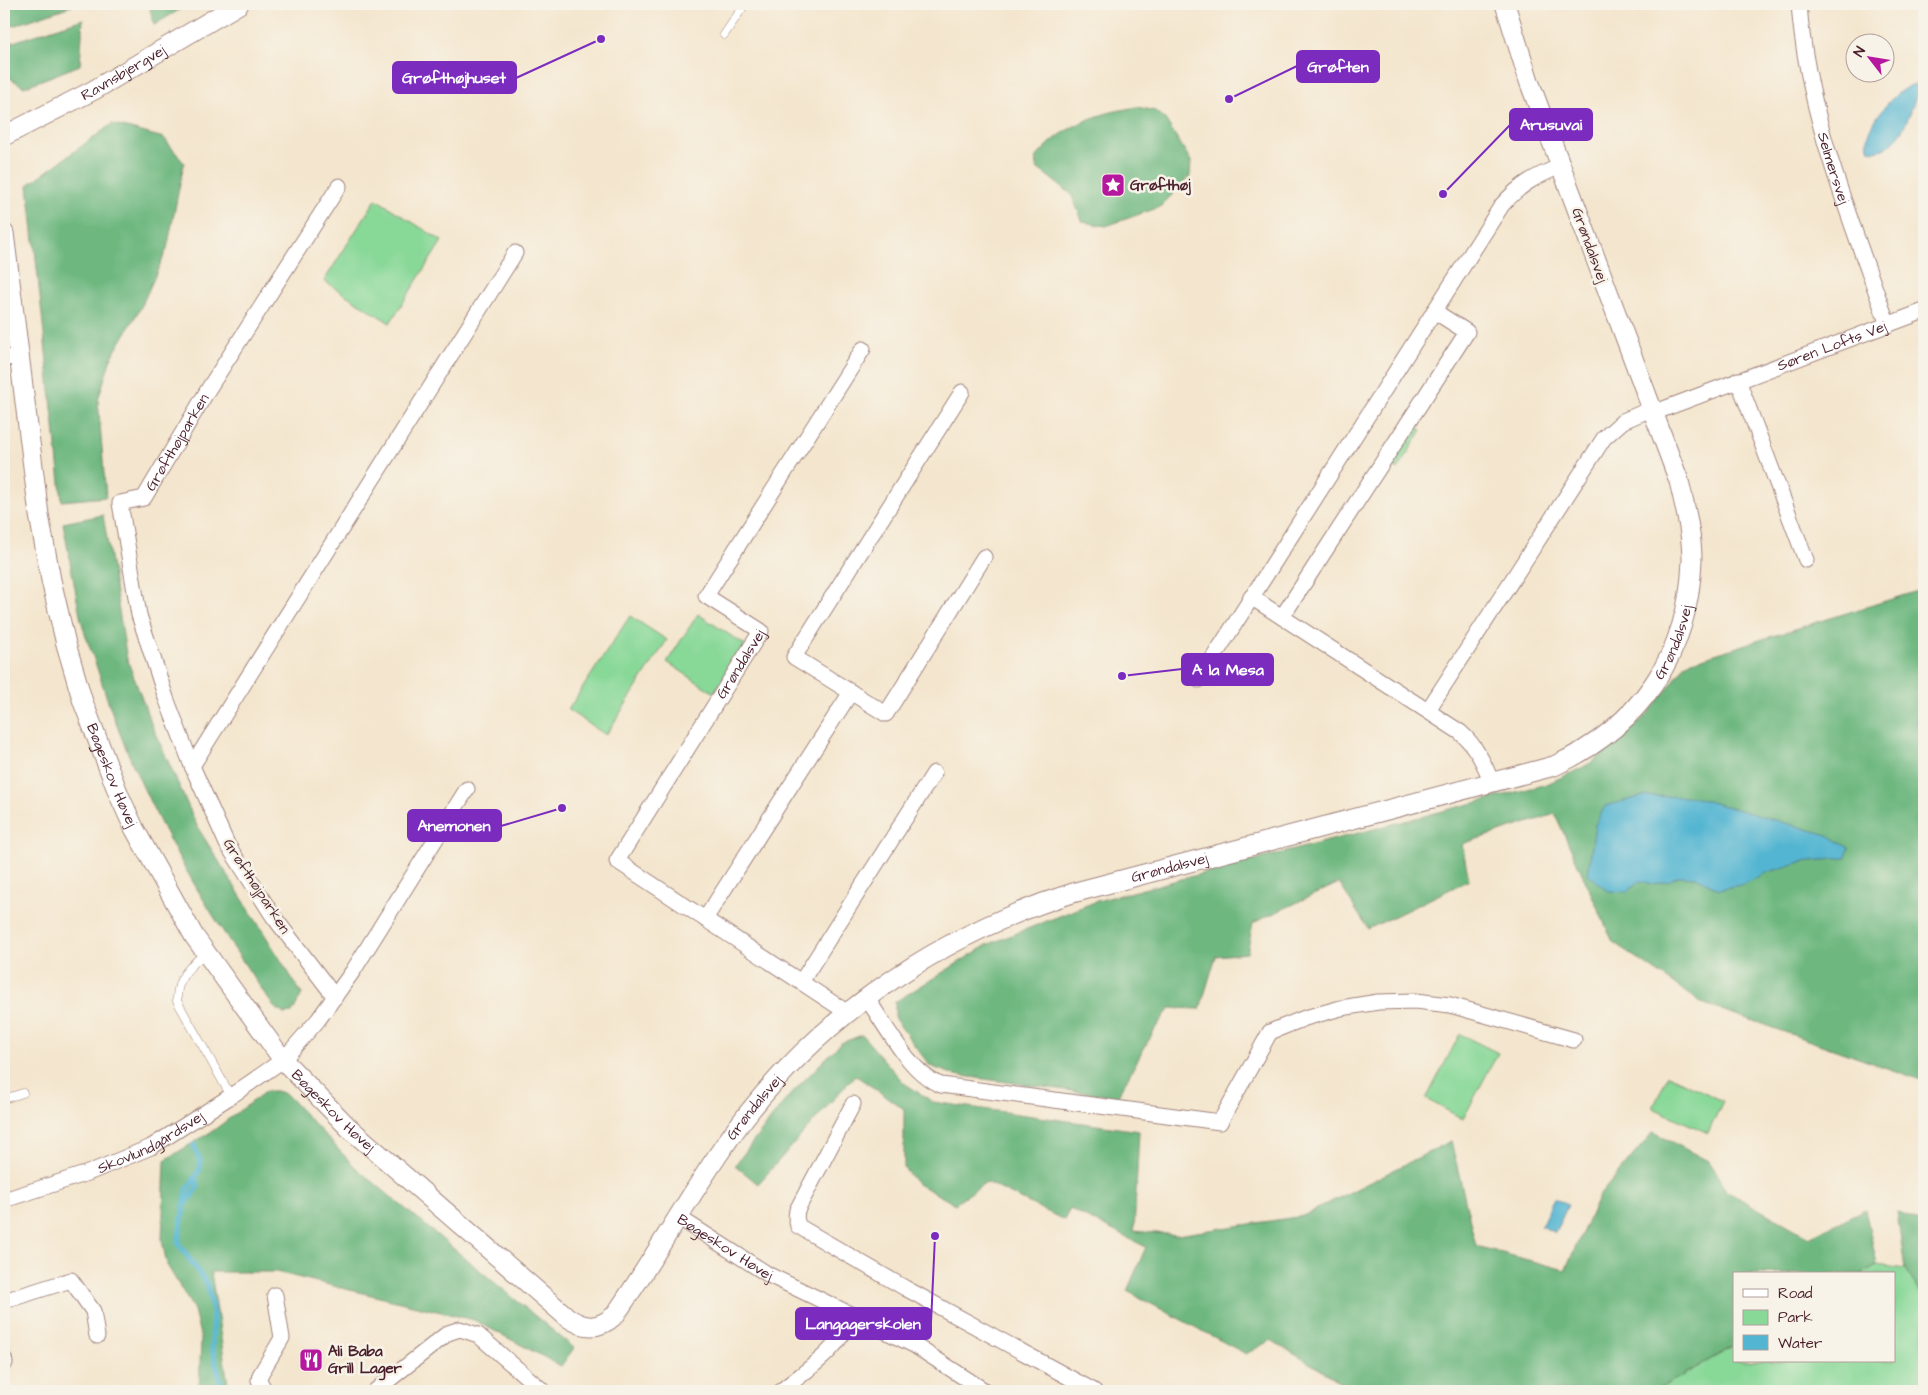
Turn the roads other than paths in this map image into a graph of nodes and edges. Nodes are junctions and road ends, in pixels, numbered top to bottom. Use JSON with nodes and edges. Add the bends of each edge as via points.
{"nodes":[{"id":1,"x":239,"y":4,"type":"edge"},
{"id":2,"x":745,"y":4,"type":"edge"},
{"id":3,"x":1504,"y":4,"type":"edge"},
{"id":4,"x":1799,"y":4,"type":"edge"},
{"id":5,"x":724,"y":35,"type":"dead end"},
{"id":6,"x":4,"y":136,"type":"edge"},
{"id":7,"x":1561,"y":166,"type":"junction"},
{"id":8,"x":339,"y":186,"type":"dead end"},
{"id":9,"x":4,"y":233,"type":"edge"},
{"id":10,"x":515,"y":253,"type":"dead end"},
{"id":11,"x":1434,"y":311,"type":"junction"},
{"id":12,"x":1924,"y":311,"type":"edge"},
{"id":13,"x":1888,"y":325,"type":"junction"},
{"id":14,"x":864,"y":349,"type":"dead end"},
{"id":15,"x":11,"y":357,"type":"edge"},
{"id":16,"x":1738,"y":380,"type":"junction"},
{"id":17,"x":962,"y":392,"type":"dead end"},
{"id":18,"x":1652,"y":411,"type":"junction"},
{"id":19,"x":984,"y":557,"type":"dead end"},
{"id":20,"x":1806,"y":560,"type":"dead end"},
{"id":21,"x":1251,"y":598,"type":"junction"},
{"id":22,"x":1282,"y":617,"type":"junction"},
{"id":23,"x":1199,"y":680,"type":"dead end"},
{"id":24,"x":850,"y":692,"type":"junction"},
{"id":25,"x":1428,"y":710,"type":"junction"},
{"id":26,"x":192,"y":766,"type":"junction"},
{"id":27,"x":934,"y":773,"type":"dead end"},
{"id":28,"x":1492,"y":783,"type":"junction"},
{"id":29,"x":467,"y":789,"type":"dead end"},
{"id":30,"x":705,"y":919,"type":"junction"},
{"id":31,"x":205,"y":954,"type":"junction"},
{"id":32,"x":801,"y":982,"type":"junction"},
{"id":33,"x":866,"y":996,"type":"junction"},
{"id":34,"x":335,"y":997,"type":"junction"},
{"id":35,"x":848,"y":1013,"type":"junction"},
{"id":36,"x":1574,"y":1040,"type":"dead end"},
{"id":37,"x":283,"y":1060,"type":"junction"},
{"id":38,"x":23,"y":1093,"type":"dead end"},
{"id":39,"x":231,"y":1096,"type":"junction"},
{"id":40,"x":4,"y":1099,"type":"edge"},
{"id":41,"x":853,"y":1104,"type":"dead end"},
{"id":42,"x":4,"y":1200,"type":"edge"},
{"id":43,"x":678,"y":1217,"type":"junction"},
{"id":44,"x":275,"y":1295,"type":"dead end"},
{"id":45,"x":4,"y":1301,"type":"edge"},
{"id":46,"x":854,"y":1315,"type":"junction"},
{"id":47,"x":97,"y":1336,"type":"dead end"},
{"id":48,"x":265,"y":1391,"type":"edge"},
{"id":49,"x":375,"y":1391,"type":"edge"},
{"id":50,"x":543,"y":1391,"type":"edge"},
{"id":51,"x":781,"y":1391,"type":"edge"},
{"id":52,"x":985,"y":1391,"type":"edge"},
{"id":53,"x":1094,"y":1391,"type":"edge"}],
"edges":[{"from":1,"to":6,"type":"street","name":"Ravnsbjergvej","via":[[94,90]]},
{"from":2,"to":5,"type":"lane"},
{"from":3,"to":7,"type":"street","name":"Grøndalsvej"},
{"from":4,"to":13,"type":"street","name":"Selmersvej","via":[[1808,82],[1821,132]]},
{"from":7,"to":11,"type":"street","via":[[1533,177],[1502,205]]},
{"from":7,"to":18,"type":"street","name":"Grøndalsvej"},
{"from":8,"to":26,"type":"street","name":"Grøfthøjparken","via":[[144,498],[120,502],[138,615]]},
{"from":9,"to":15,"type":"street","name":"Bøgeskov Høvej"},
{"from":10,"to":26,"type":"street"},
{"from":11,"to":21,"type":"street"},
{"from":11,"to":22,"type":"street","via":[[1467,332]]},
{"from":12,"to":13,"type":"street","name":"Søren Lofts Vej"},
{"from":13,"to":16,"type":"street","name":"Søren Lofts Vej"},
{"from":14,"to":30,"type":"street","name":"Grøndalsvej","via":[[706,596],[761,631],[617,861]]},
{"from":15,"to":31,"type":"street","name":"Bøgeskov Høvej","via":[[51,580],[83,702],[134,828]]},
{"from":16,"to":18,"type":"street","name":"Søren Lofts Vej"},
{"from":16,"to":20,"type":"street"},
{"from":17,"to":24,"type":"street","via":[[794,657]]},
{"from":18,"to":25,"type":"street","via":[[1623,421],[1604,438]]},
{"from":18,"to":28,"type":"street","name":"Grøndalsvej","via":[[1678,481],[1692,559],[1687,603],[1673,650],[1643,699],[1622,723],[1596,744],[1554,766]]},
{"from":19,"to":24,"type":"street","via":[[886,714]]},
{"from":21,"to":22,"type":"street"},
{"from":21,"to":23,"type":"street"},
{"from":22,"to":25,"type":"street"},
{"from":24,"to":30,"type":"street"},
{"from":25,"to":28,"type":"street","via":[[1471,741]]},
{"from":26,"to":34,"type":"street","name":"Grøfthøjparken","via":[[227,844],[274,916]]},
{"from":27,"to":32,"type":"street"},
{"from":28,"to":33,"type":"street","name":"Grøndalsvej","via":[[1043,902],[969,934]]},
{"from":29,"to":34,"type":"street"},
{"from":30,"to":32,"type":"street","name":"Grøndalsvej"},
{"from":31,"to":37,"type":"street","name":"Bøgeskov Høvej"},
{"from":31,"to":39,"type":"lane","via":[[182,977],[177,1001]]},
{"from":32,"to":35,"type":"street","name":"Grøndalsvej"},
{"from":33,"to":35,"type":"street","name":"Grøndalsvej"},
{"from":33,"to":36,"type":"street","via":[[917,1070],[932,1082],[1220,1122],[1270,1032],[1341,1008],[1378,1002],[1416,1001],[1450,1005]]},
{"from":34,"to":37,"type":"street"},
{"from":35,"to":43,"type":"street","name":"Grøndalsvej","via":[[768,1090],[722,1148]]},
{"from":37,"to":39,"type":"street","name":"Skovlundgårdsvej"},
{"from":37,"to":43,"type":"street","name":"Bøgeskov Høvej","via":[[348,1127],[567,1317],[584,1326],[604,1324],[615,1315]]},
{"from":38,"to":40,"type":"lane"},
{"from":39,"to":42,"type":"street","name":"Skovlundgårdsvej","via":[[151,1147],[124,1160]]},
{"from":41,"to":53,"type":"street","via":[[797,1210],[798,1226]]},
{"from":43,"to":46,"type":"street","name":"Bøgeskov Høvej","via":[[769,1275]]},
{"from":44,"to":48,"type":"street","via":[[282,1338],[260,1375]]},
{"from":45,"to":47,"type":"street","via":[[71,1280],[93,1311]]},
{"from":46,"to":51,"type":"street","via":[[830,1352]]},
{"from":46,"to":52,"type":"street","name":"Bøgeskov Høvej","via":[[914,1345]]},
{"from":49,"to":50,"type":"street","via":[[448,1332],[460,1329],[478,1335]]}]}
